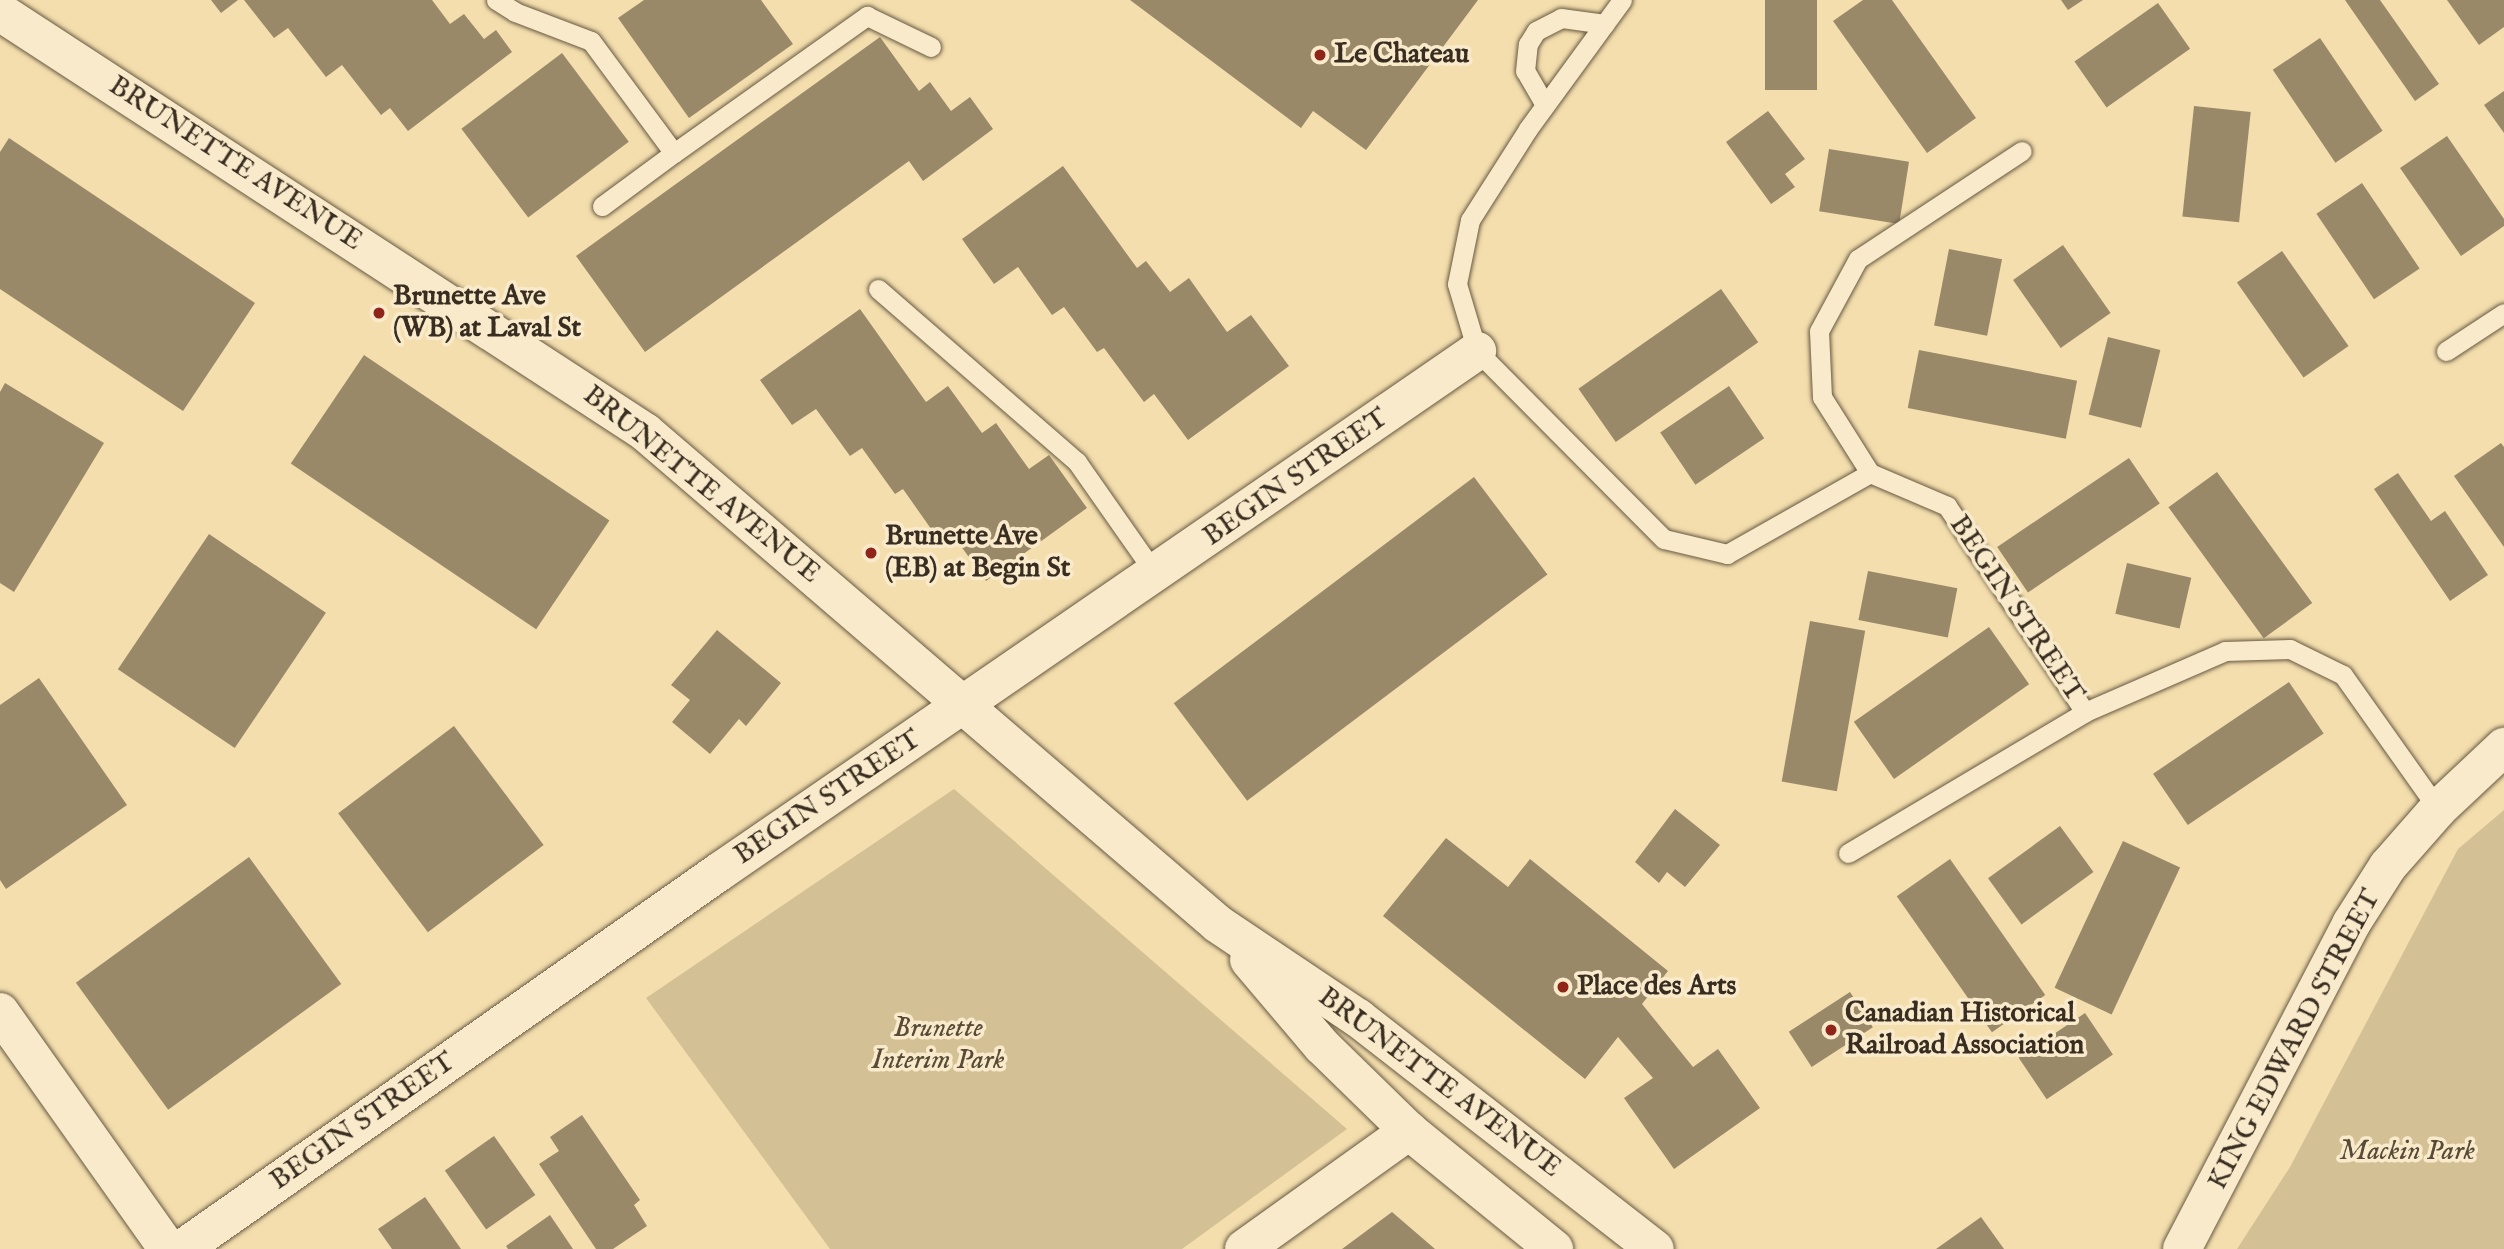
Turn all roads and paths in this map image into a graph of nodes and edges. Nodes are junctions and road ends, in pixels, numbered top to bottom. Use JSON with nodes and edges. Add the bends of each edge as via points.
{"nodes":[{"id":1,"x":496,"y":0,"type":"edge"},
{"id":2,"x":1622,"y":0,"type":"edge"},
{"id":3,"x":0,"y":12,"type":"edge"},
{"id":4,"x":1605,"y":23,"type":"junction"},
{"id":5,"x":931,"y":47,"type":"dead end"},
{"id":6,"x":1545,"y":106,"type":"junction"},
{"id":7,"x":2022,"y":151,"type":"dead end"},
{"id":8,"x":674,"y":153,"type":"junction"},
{"id":9,"x":603,"y":206,"type":"dead end"},
{"id":10,"x":878,"y":289,"type":"dead end"},
{"id":11,"x":2504,"y":313,"type":"edge"},
{"id":12,"x":1477,"y":351,"type":"junction"},
{"id":13,"x":2446,"y":351,"type":"dead end"},
{"id":14,"x":1870,"y":474,"type":"junction"},
{"id":15,"x":1156,"y":575,"type":"junction"},
{"id":16,"x":964,"y":705,"type":"junction"},
{"id":17,"x":2085,"y":712,"type":"junction"},
{"id":18,"x":2504,"y":747,"type":"edge"},
{"id":19,"x":2438,"y":809,"type":"junction"},
{"id":20,"x":1848,"y":853,"type":"dead end"},
{"id":21,"x":1218,"y":924,"type":"junction"},
{"id":22,"x":0,"y":1012,"type":"edge"},
{"id":23,"x":1409,"y":1131,"type":"junction"},
{"id":24,"x":168,"y":1249,"type":"edge"},
{"id":25,"x":182,"y":1249,"type":"edge"},
{"id":26,"x":1244,"y":1249,"type":"edge"},
{"id":27,"x":1554,"y":1249,"type":"edge"},
{"id":28,"x":1655,"y":1249,"type":"edge"},
{"id":29,"x":2182,"y":1249,"type":"edge"}],
"edges":[{"from":1,"to":8,"type":"lane","via":[[591,41]]},
{"from":2,"to":4,"type":"lane"},
{"from":3,"to":16,"type":"main road","name":"BRUNETTE AVENUE","via":[[614,409]]},
{"from":4,"to":6,"type":"lane"},
{"from":4,"to":6,"type":"lane","via":[[1561,18],[1536,31],[1528,44],[1525,71]]},
{"from":5,"to":8,"type":"lane","via":[[867,16]]},
{"from":6,"to":12,"type":"lane","via":[[1470,220],[1457,284]]},
{"from":7,"to":14,"type":"lane","via":[[1858,259],[1819,331],[1822,397]]},
{"from":8,"to":9,"type":"lane"},
{"from":10,"to":15,"type":"lane","via":[[1077,462]]},
{"from":11,"to":13,"type":"lane"},
{"from":12,"to":14,"type":"lane","via":[[1664,539],[1727,554]]},
{"from":12,"to":15,"type":"main road","name":"BEGIN STREET"},
{"from":14,"to":17,"type":"lane","name":"BEGIN STREET","via":[[1947,506]]},
{"from":15,"to":16,"type":"main road","name":"BEGIN STREET"},
{"from":16,"to":21,"type":"main road","name":"BRUNETTE AVENUE"},
{"from":16,"to":25,"type":"main road","name":"BEGIN STREET"},
{"from":17,"to":19,"type":"lane","name":"BEGIN STREET","via":[[2225,651],[2290,649],[2343,675]]},
{"from":17,"to":20,"type":"lane","name":"BEGIN STREET"},
{"from":18,"to":19,"type":"main road","name":"KING EDWARD STREET"},
{"from":19,"to":29,"type":"main road","name":"KING EDWARD STREET","via":[[2388,866],[2351,924]]},
{"from":21,"to":23,"type":"main road","name":"BRUNETTE AVENUE","via":[[1322,1046]]},
{"from":21,"to":28,"type":"main road","name":"BRUNETTE AVENUE","via":[[1358,1018]]},
{"from":22,"to":24,"type":"main road"},
{"from":23,"to":26,"type":"main road"},
{"from":23,"to":27,"type":"main road","name":"BRUNETTE AVENUE"}]}
